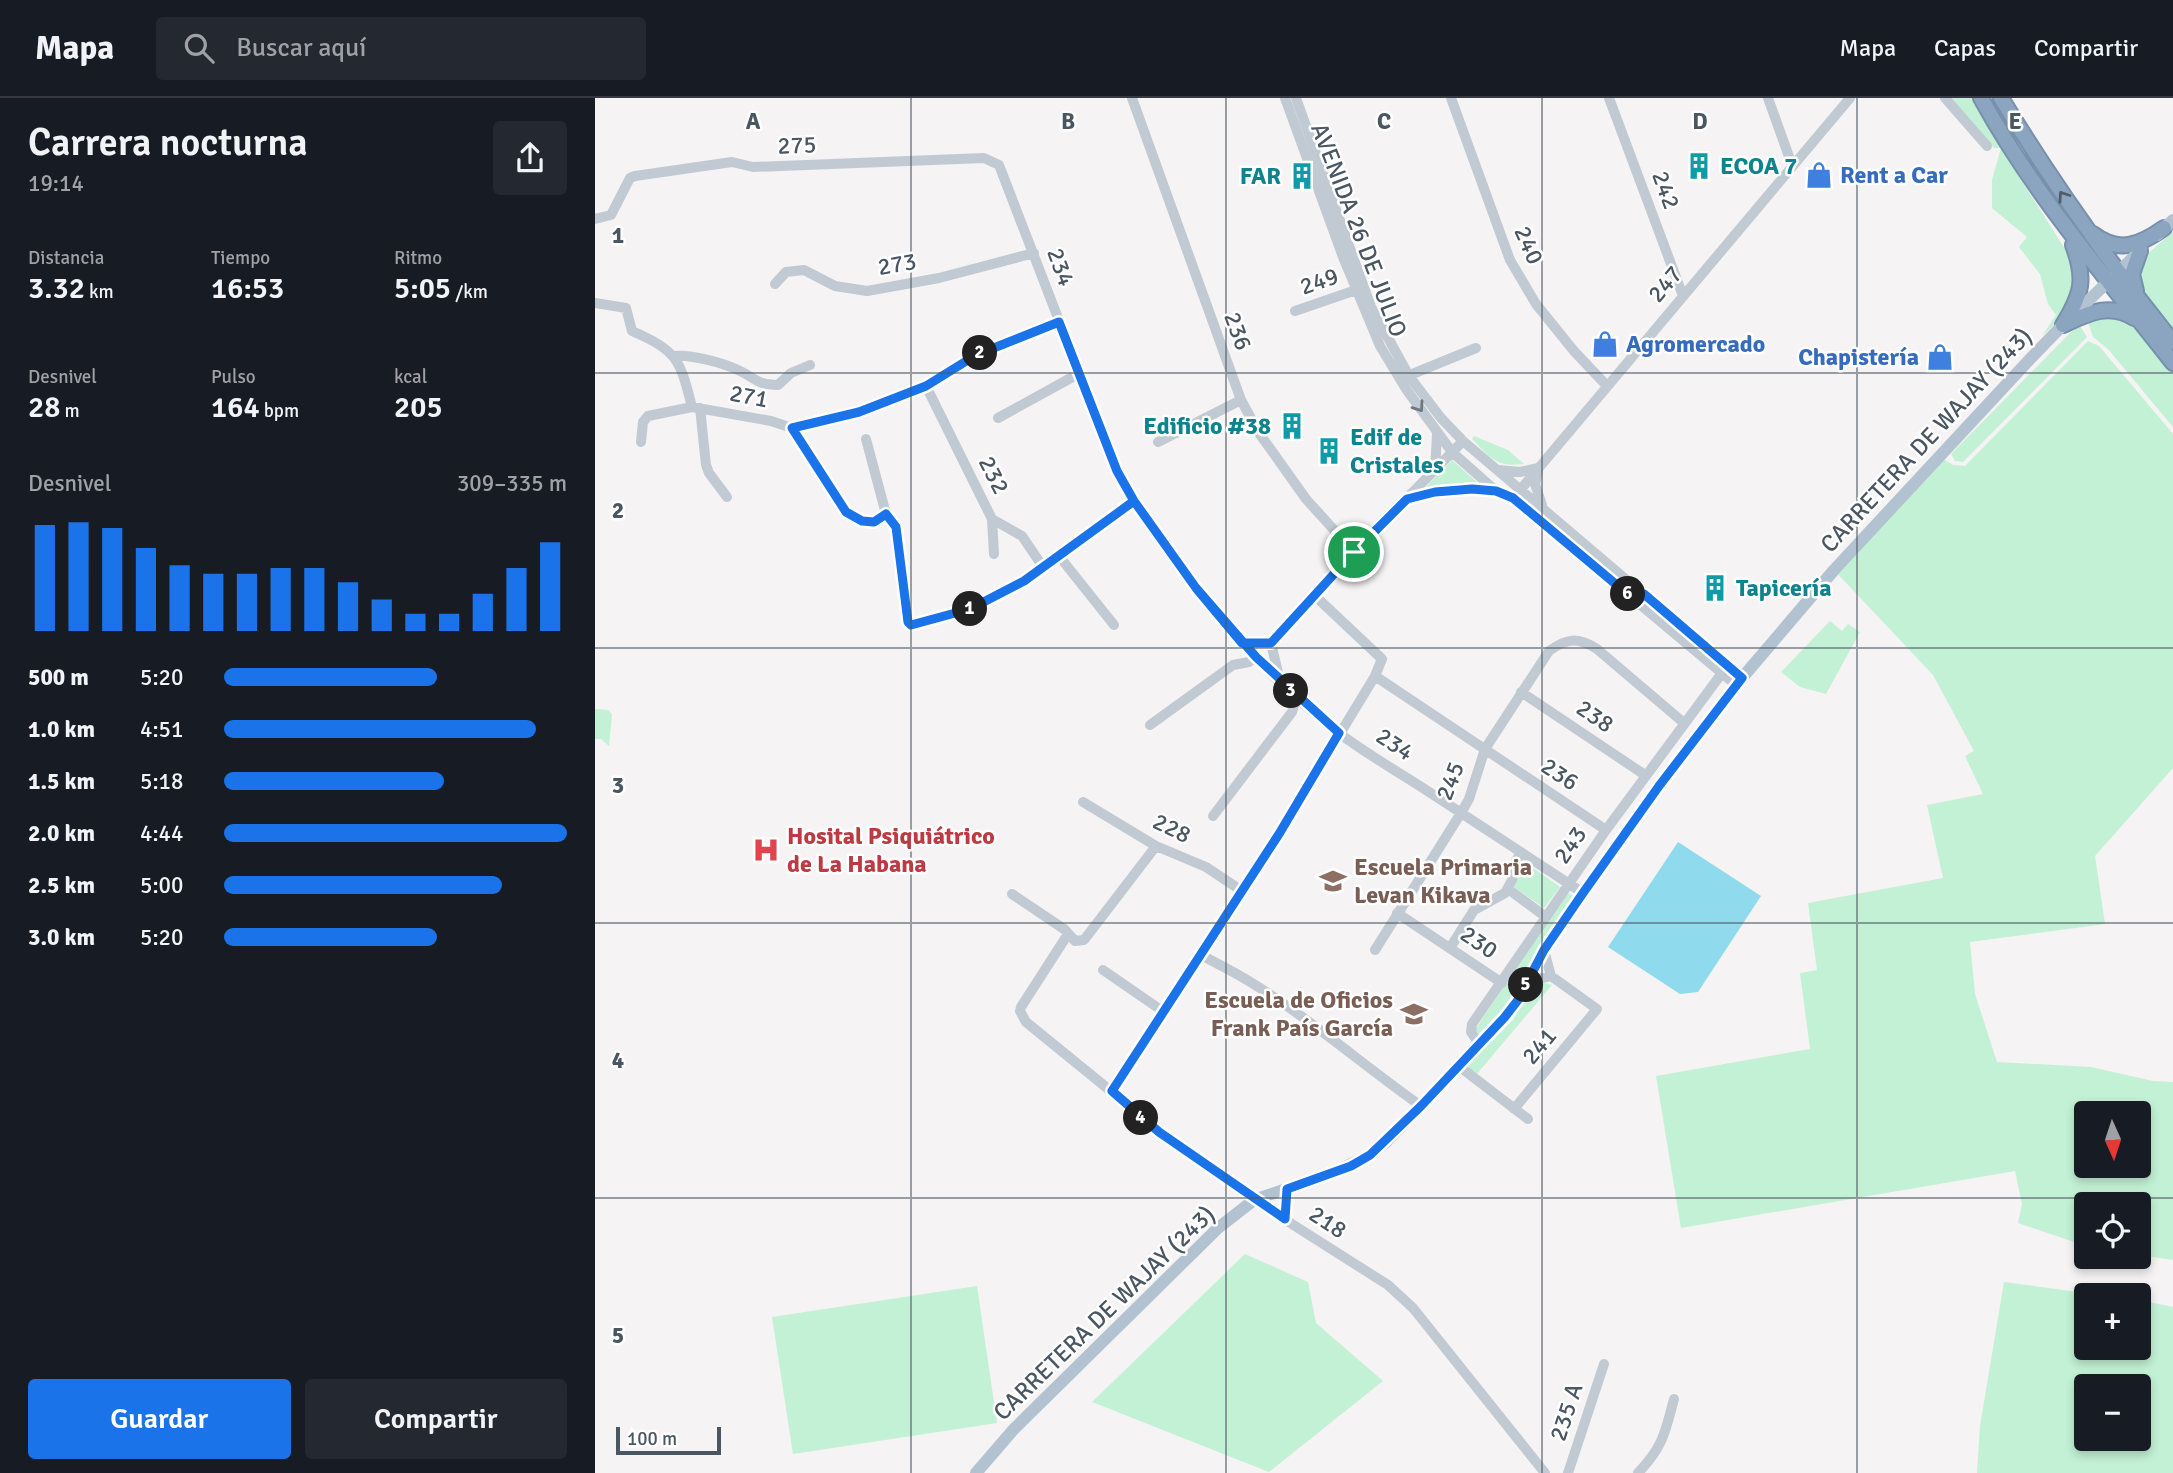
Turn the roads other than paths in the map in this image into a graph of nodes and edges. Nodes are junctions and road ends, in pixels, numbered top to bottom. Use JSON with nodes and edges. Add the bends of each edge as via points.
{"nodes":[{"id":1,"x":1132,"y":98,"type":"edge"},
{"id":2,"x":1285,"y":98,"type":"edge"},
{"id":3,"x":1296,"y":98,"type":"edge"},
{"id":4,"x":1451,"y":98,"type":"edge"},
{"id":5,"x":1609,"y":98,"type":"edge"},
{"id":6,"x":1768,"y":98,"type":"edge"},
{"id":7,"x":1850,"y":98,"type":"edge"},
{"id":8,"x":1945,"y":98,"type":"edge"},
{"id":9,"x":1981,"y":98,"type":"edge"},
{"id":10,"x":2001,"y":98,"type":"edge"},
{"id":11,"x":1987,"y":146,"type":"dead end"},
{"id":12,"x":984,"y":158,"type":"joint"},
{"id":13,"x":1793,"y":165,"type":"junction"},
{"id":14,"x":595,"y":219,"type":"edge"},
{"id":15,"x":2169,"y":224,"type":"edge"},
{"id":16,"x":2083,"y":225,"type":"junction"},
{"id":17,"x":2067,"y":230,"type":"junction"},
{"id":18,"x":2140,"y":251,"type":"junction"},
{"id":19,"x":1034,"y":253,"type":"junction"},
{"id":20,"x":2112,"y":277,"type":"junction"},
{"id":21,"x":775,"y":284,"type":"dead end"},
{"id":22,"x":1356,"y":290,"type":"junction"},
{"id":23,"x":1683,"y":296,"type":"junction"},
{"id":24,"x":595,"y":303,"type":"edge"},
{"id":25,"x":2143,"y":305,"type":"junction"},
{"id":26,"x":1295,"y":311,"type":"dead end"},
{"id":27,"x":1059,"y":322,"type":"junction"},
{"id":28,"x":2141,"y":323,"type":"junction"},
{"id":29,"x":2063,"y":325,"type":"junction"},
{"id":30,"x":2173,"y":342,"type":"edge"},
{"id":31,"x":1476,"y":348,"type":"dead end"},
{"id":32,"x":674,"y":356,"type":"junction"},
{"id":33,"x":2173,"y":363,"type":"edge"},
{"id":34,"x":810,"y":365,"type":"dead end"},
{"id":35,"x":1078,"y":374,"type":"junction"},
{"id":36,"x":1405,"y":378,"type":"junction"},
{"id":37,"x":926,"y":386,"type":"junction"},
{"id":38,"x":1608,"y":386,"type":"junction"},
{"id":39,"x":1241,"y":400,"type":"junction"},
{"id":40,"x":696,"y":407,"type":"junction"},
{"id":41,"x":998,"y":418,"type":"dead end"},
{"id":42,"x":792,"y":428,"type":"junction"},
{"id":43,"x":1437,"y":433,"type":"junction"},
{"id":44,"x":866,"y":439,"type":"dead end"},
{"id":45,"x":1463,"y":441,"type":"junction"},
{"id":46,"x":641,"y":442,"type":"dead end"},
{"id":47,"x":1158,"y":442,"type":"dead end"},
{"id":48,"x":1453,"y":452,"type":"junction"},
{"id":49,"x":1539,"y":468,"type":"junction"},
{"id":50,"x":1495,"y":470,"type":"junction"},
{"id":51,"x":1435,"y":471,"type":"junction"},
{"id":52,"x":1496,"y":491,"type":"junction"},
{"id":53,"x":1517,"y":494,"type":"junction"},
{"id":54,"x":727,"y":497,"type":"dead end"},
{"id":55,"x":1407,"y":499,"type":"junction"},
{"id":56,"x":1134,"y":501,"type":"junction"},
{"id":57,"x":1543,"y":509,"type":"junction"},
{"id":58,"x":886,"y":514,"type":"junction"},
{"id":59,"x":992,"y":519,"type":"junction"},
{"id":60,"x":1354,"y":552,"type":"junction"},
{"id":61,"x":994,"y":554,"type":"dead end"},
{"id":62,"x":1059,"y":555,"type":"junction"},
{"id":63,"x":1043,"y":567,"type":"junction"},
{"id":64,"x":1313,"y":594,"type":"junction"},
{"id":65,"x":1640,"y":598,"type":"junction"},
{"id":66,"x":1114,"y":625,"type":"dead end"},
{"id":67,"x":1242,"y":643,"type":"junction"},
{"id":68,"x":1271,"y":643,"type":"junction"},
{"id":69,"x":1256,"y":657,"type":"junction"},
{"id":70,"x":1722,"y":673,"type":"junction"},
{"id":71,"x":1375,"y":677,"type":"junction"},
{"id":72,"x":1279,"y":679,"type":"junction"},
{"id":73,"x":1739,"y":682,"type":"junction"},
{"id":74,"x":1521,"y":692,"type":"junction"},
{"id":75,"x":1297,"y":697,"type":"junction"},
{"id":76,"x":1684,"y":723,"type":"junction"},
{"id":77,"x":1150,"y":725,"type":"dead end"},
{"id":78,"x":1339,"y":733,"type":"junction"},
{"id":79,"x":1485,"y":749,"type":"junction"},
{"id":80,"x":1645,"y":775,"type":"junction"},
{"id":81,"x":1083,"y":802,"type":"dead end"},
{"id":82,"x":1461,"y":813,"type":"junction"},
{"id":83,"x":1213,"y":816,"type":"dead end"},
{"id":84,"x":1606,"y":830,"type":"junction"},
{"id":85,"x":1156,"y":846,"type":"junction"},
{"id":86,"x":1521,"y":852,"type":"junction"},
{"id":87,"x":1569,"y":883,"type":"junction"},
{"id":88,"x":1508,"y":889,"type":"junction"},
{"id":89,"x":1242,"y":891,"type":"junction"},
{"id":90,"x":1583,"y":893,"type":"junction"},
{"id":91,"x":1011,"y":894,"type":"dead end"},
{"id":92,"x":1397,"y":913,"type":"junction"},
{"id":93,"x":1546,"y":917,"type":"junction"},
{"id":94,"x":1067,"y":934,"type":"junction"},
{"id":95,"x":1450,"y":948,"type":"junction"},
{"id":96,"x":1375,"y":950,"type":"dead end"},
{"id":97,"x":1544,"y":950,"type":"junction"},
{"id":98,"x":1201,"y":955,"type":"junction"},
{"id":99,"x":1103,"y":970,"type":"dead end"},
{"id":100,"x":1551,"y":976,"type":"junction"},
{"id":101,"x":1528,"y":981,"type":"junction"},
{"id":102,"x":1502,"y":983,"type":"junction"},
{"id":103,"x":1164,"y":1012,"type":"junction"},
{"id":104,"x":1480,"y":1045,"type":"junction"},
{"id":105,"x":1460,"y":1067,"type":"junction"},
{"id":106,"x":1112,"y":1091,"type":"junction"},
{"id":107,"x":1421,"y":1106,"type":"junction"},
{"id":108,"x":1514,"y":1109,"type":"junction"},
{"id":109,"x":1528,"y":1119,"type":"dead end"},
{"id":110,"x":1287,"y":1189,"type":"junction"},
{"id":111,"x":1254,"y":1200,"type":"junction"},
{"id":112,"x":1285,"y":1219,"type":"junction"},
{"id":113,"x":1604,"y":1364,"type":"dead end"},
{"id":114,"x":1674,"y":1399,"type":"dead end"},
{"id":115,"x":976,"y":1473,"type":"edge"},
{"id":116,"x":1545,"y":1473,"type":"edge"},
{"id":117,"x":1568,"y":1473,"type":"edge"},
{"id":118,"x":1638,"y":1473,"type":"edge"}],
"edges":[{"from":1,"to":39,"type":"street","name":"236"},
{"from":2,"to":22,"type":"street","name":"AVENIDA 26 DE JULIO"},
{"from":3,"to":36,"type":"street","name":"AVENIDA 26 DE JULIO","via":[[1371,307]]},
{"from":4,"to":38,"type":"street","name":"240","via":[[1510,260],[1536,304]]},
{"from":5,"to":23,"type":"street","name":"242"},
{"from":6,"to":13,"type":"street"},
{"from":7,"to":13,"type":"street","name":"247"},
{"from":8,"to":11,"type":"street"},
{"from":9,"to":17,"type":"highway"},
{"from":16,"to":10,"type":"highway","one_way":true},
{"from":12,"to":14,"type":"street","name":"275","via":[[753,167],[732,162],[635,176],[611,215]]},
{"from":12,"to":19,"type":"street","name":"234","via":[[999,166]]},
{"from":13,"to":23,"type":"street","name":"247"},
{"from":15,"to":16,"type":"highway","via":[[2133,246],[2111,244]]},
{"from":15,"to":18,"type":"main road","name":"CARRETERA DE WAJAY (243)"},
{"from":16,"to":20,"type":"highway"},
{"from":17,"to":20,"type":"highway"},
{"from":17,"to":29,"type":"highway","via":[[2081,276],[2077,302]]},
{"from":18,"to":20,"type":"main road","name":"CARRETERA DE WAJAY (243)"},
{"from":18,"to":25,"type":"highway","via":[[2132,274]]},
{"from":19,"to":21,"type":"street","name":"273","via":[[867,291],[835,286],[804,270],[786,272]]},
{"from":19,"to":27,"type":"street","name":"234"},
{"from":20,"to":25,"type":"highway"},
{"from":20,"to":28,"type":"highway"},
{"from":20,"to":29,"type":"main road","name":"CARRETERA DE WAJAY (243)"},
{"from":22,"to":26,"type":"street","name":"249"},
{"from":22,"to":36,"type":"street","name":"AVENIDA 26 DE JULIO","via":[[1380,346]]},
{"from":23,"to":38,"type":"street","name":"247"},
{"from":24,"to":32,"type":"street","via":[[626,308],[632,331],[661,343]]},
{"from":25,"to":30,"type":"highway"},
{"from":27,"to":35,"type":"street","name":"234"},
{"from":27,"to":37,"type":"street","name":"271","via":[[976,355]]},
{"from":28,"to":29,"type":"highway","via":[[2126,313],[2105,309]]},
{"from":28,"to":33,"type":"highway"},
{"from":29,"to":73,"type":"main road","name":"CARRETERA DE WAJAY (243)","via":[[1834,570]]},
{"from":31,"to":36,"type":"street"},
{"from":32,"to":34,"type":"street","via":[[739,370],[759,384],[778,384]]},
{"from":32,"to":40,"type":"street"},
{"from":35,"to":41,"type":"street"},
{"from":35,"to":56,"type":"street","name":"234"},
{"from":36,"to":43,"type":"street","name":"AVENIDA 26 DE JULIO","one_way":true},
{"from":36,"to":45,"type":"street","name":"AVENIDA 26 DE JULIO"},
{"from":37,"to":42,"type":"street","name":"271","via":[[859,412]]},
{"from":37,"to":59,"type":"street","name":"232"},
{"from":38,"to":49,"type":"street","name":"247"},
{"from":39,"to":47,"type":"street"},
{"from":39,"to":60,"type":"street","name":"236","via":[[1306,499]]},
{"from":40,"to":42,"type":"street","name":"271"},
{"from":40,"to":46,"type":"street","name":"271","via":[[648,416]]},
{"from":40,"to":54,"type":"street","via":[[706,465]]},
{"from":42,"to":58,"type":"street","via":[[846,512],[874,522]]},
{"from":43,"to":48,"type":"street","name":"AVENIDA 26 DE JULIO"},
{"from":43,"to":51,"type":"street"},
{"from":44,"to":58,"type":"street"},
{"from":45,"to":48,"type":"street"},
{"from":45,"to":50,"type":"street","name":"AVENIDA 26 DE JULIO"},
{"from":48,"to":51,"type":"street"},
{"from":48,"to":52,"type":"street","name":"AVENIDA 26 DE JULIO"},
{"from":49,"to":50,"type":"street"},
{"from":49,"to":53,"type":"street","name":"247"},
{"from":49,"to":57,"type":"street","via":[[1535,484]]},
{"from":50,"to":53,"type":"street","name":"AVENIDA 26 DE JULIO"},
{"from":51,"to":55,"type":"street"},
{"from":52,"to":53,"type":"street","name":"AVENIDA 26 DE JULIO"},
{"from":52,"to":55,"type":"street","via":[[1454,490]]},
{"from":53,"to":57,"type":"street","name":"AVENIDA 26 DE JULIO"},
{"from":53,"to":65,"type":"street","name":"AVENIDA 26 DE JULIO"},
{"from":55,"to":60,"type":"street"},
{"from":56,"to":62,"type":"street"},
{"from":56,"to":67,"type":"street","name":"234"},
{"from":57,"to":65,"type":"street","name":"AVENIDA 26 DE JULIO"},
{"from":58,"to":63,"type":"street","via":[[896,527],[911,625],[970,609]]},
{"from":59,"to":61,"type":"street"},
{"from":59,"to":63,"type":"street","name":"232","via":[[1022,536]]},
{"from":60,"to":64,"type":"street"},
{"from":62,"to":63,"type":"street"},
{"from":62,"to":66,"type":"street"},
{"from":64,"to":68,"type":"street"},
{"from":64,"to":71,"type":"street","via":[[1382,660]]},
{"from":65,"to":70,"type":"street","name":"AVENIDA 26 DE JULIO"},
{"from":65,"to":73,"type":"street","name":"AVENIDA 26 DE JULIO"},
{"from":67,"to":68,"type":"street"},
{"from":67,"to":69,"type":"street","name":"234"},
{"from":68,"to":72,"type":"street"},
{"from":69,"to":72,"type":"street","name":"234"},
{"from":69,"to":77,"type":"street","via":[[1233,665]]},
{"from":70,"to":73,"type":"street","name":"AVENIDA 26 DE JULIO"},
{"from":70,"to":76,"type":"street","name":"243"},
{"from":71,"to":78,"type":"street"},
{"from":71,"to":79,"type":"street","name":"236"},
{"from":72,"to":75,"type":"street","name":"234"},
{"from":73,"to":90,"type":"main road","name":"CARRETERA DE WAJAY (243)"},
{"from":74,"to":76,"type":"street","name":"245","via":[[1549,651],[1573,638],[1597,649]]},
{"from":74,"to":79,"type":"street","name":"245"},
{"from":74,"to":80,"type":"street","name":"238"},
{"from":75,"to":78,"type":"street","name":"234"},
{"from":75,"to":83,"type":"street","via":[[1292,712]]},
{"from":76,"to":80,"type":"street","name":"243"},
{"from":78,"to":82,"type":"street","name":"234"},
{"from":78,"to":89,"type":"street"},
{"from":79,"to":82,"type":"street","name":"245"},
{"from":79,"to":84,"type":"street","name":"236"},
{"from":80,"to":84,"type":"street","name":"243"},
{"from":81,"to":85,"type":"street","name":"228"},
{"from":82,"to":86,"type":"street","name":"234"},
{"from":82,"to":92,"type":"street","name":"245"},
{"from":84,"to":87,"type":"street","name":"243"},
{"from":85,"to":89,"type":"street","name":"228","via":[[1206,867]]},
{"from":85,"to":94,"type":"street","via":[[1089,936],[1079,942]]},
{"from":86,"to":87,"type":"street","name":"234"},
{"from":86,"to":88,"type":"street"},
{"from":87,"to":90,"type":"street","name":"234"},
{"from":87,"to":93,"type":"street","name":"243"},
{"from":88,"to":93,"type":"street"},
{"from":88,"to":95,"type":"street","via":[[1474,910]]},
{"from":89,"to":98,"type":"street"},
{"from":90,"to":97,"type":"main road","name":"CARRETERA DE WAJAY (243)"},
{"from":91,"to":94,"type":"street"},
{"from":92,"to":95,"type":"street","name":"230"},
{"from":92,"to":96,"type":"street","name":"245"},
{"from":93,"to":102,"type":"street","name":"243"},
{"from":94,"to":106,"type":"street","name":"218","via":[[1021,1007],[1021,1017]]},
{"from":95,"to":102,"type":"street","name":"230"},
{"from":97,"to":100,"type":"street"},
{"from":97,"to":101,"type":"main road","name":"CARRETERA DE WAJAY (243)"},
{"from":98,"to":103,"type":"street"},
{"from":98,"to":107,"type":"street","via":[[1253,983]]},
{"from":99,"to":103,"type":"street"},
{"from":100,"to":101,"type":"street"},
{"from":100,"to":108,"type":"street","name":"241","via":[[1597,1009]]},
{"from":101,"to":104,"type":"main road","name":"CARRETERA DE WAJAY (243)"},
{"from":102,"to":104,"type":"street","name":"243","via":[[1472,1024],[1471,1032]]},
{"from":103,"to":106,"type":"street"},
{"from":104,"to":105,"type":"main road","name":"CARRETERA DE WAJAY (243)"},
{"from":105,"to":107,"type":"main road","name":"CARRETERA DE WAJAY (243)"},
{"from":105,"to":108,"type":"street"},
{"from":106,"to":111,"type":"street","name":"218","via":[[1159,1132]]},
{"from":107,"to":110,"type":"main road","name":"CARRETERA DE WAJAY (243)","via":[[1370,1155]]},
{"from":108,"to":109,"type":"street"},
{"from":110,"to":111,"type":"main road","name":"CARRETERA DE WAJAY (243)"},
{"from":110,"to":112,"type":"street"},
{"from":111,"to":112,"type":"street","name":"218"},
{"from":111,"to":115,"type":"main road","name":"CARRETERA DE WAJAY (243)","via":[[1218,1228],[1014,1429]]},
{"from":112,"to":116,"type":"street","name":"218","via":[[1388,1285],[1413,1308]]},
{"from":113,"to":117,"type":"street","name":"235 A"},
{"from":114,"to":118,"type":"street","via":[[1664,1437]]}]}
